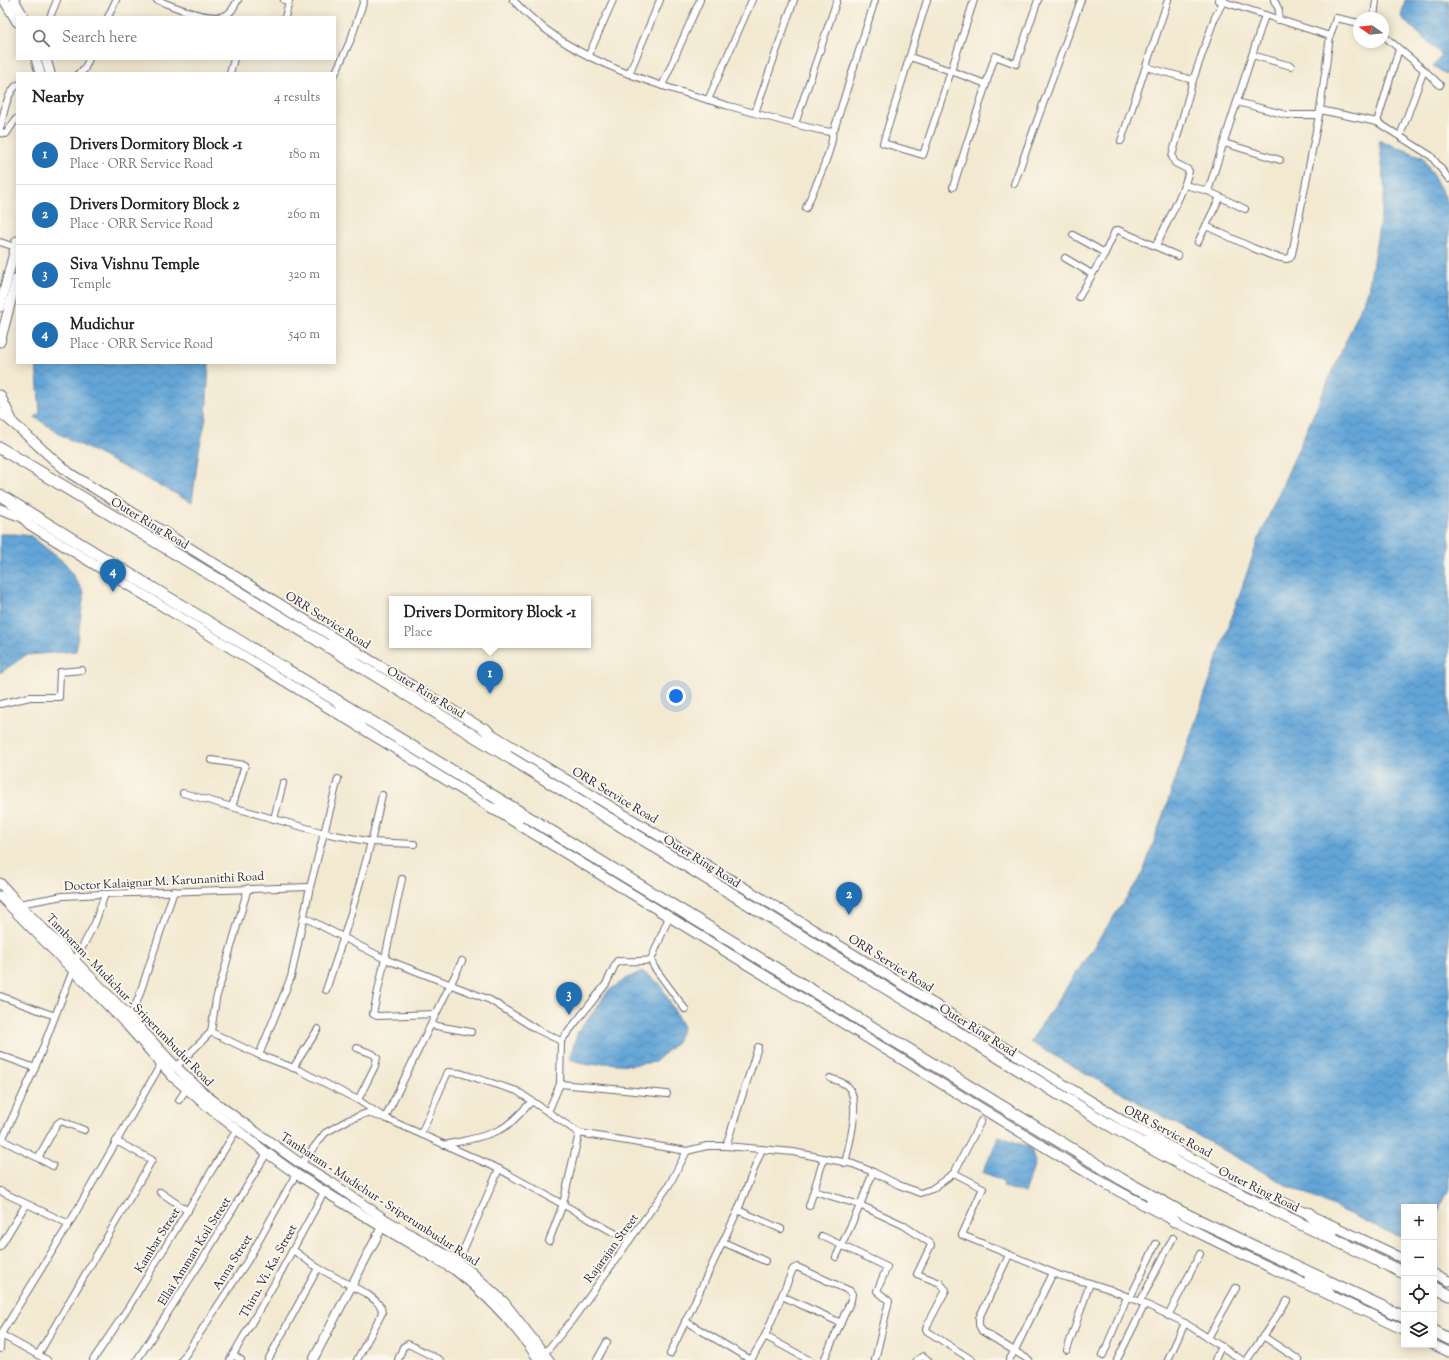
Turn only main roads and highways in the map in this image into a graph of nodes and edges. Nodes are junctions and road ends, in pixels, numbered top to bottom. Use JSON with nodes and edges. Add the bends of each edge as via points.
{"nodes":[{"id":1,"x":4,"y":0,"type":"edge"},
{"id":2,"x":14,"y":0,"type":"edge"},
{"id":3,"x":23,"y":16,"type":"edge"},
{"id":4,"x":16,"y":20,"type":"edge"},
{"id":5,"x":36,"y":60,"type":"edge"},
{"id":6,"x":46,"y":60,"type":"edge"},
{"id":7,"x":40,"y":72,"type":"edge"},
{"id":8,"x":50,"y":72,"type":"edge"},
{"id":9,"x":16,"y":244,"type":"edge"},
{"id":10,"x":16,"y":280,"type":"edge"},
{"id":11,"x":3,"y":302,"type":"edge"},
{"id":12,"x":0,"y":342,"type":"edge"},
{"id":13,"x":0,"y":395,"type":"edge"},
{"id":14,"x":0,"y":412,"type":"edge"},
{"id":15,"x":0,"y":420,"type":"edge"},
{"id":16,"x":16,"y":426,"type":"junction"},
{"id":17,"x":0,"y":448,"type":"edge"},
{"id":18,"x":0,"y":495,"type":"edge"},
{"id":19,"x":0,"y":509,"type":"edge"},
{"id":20,"x":0,"y":512,"type":"edge"},
{"id":21,"x":11,"y":513,"type":"junction"},
{"id":22,"x":314,"y":638,"type":"junction"},
{"id":23,"x":357,"y":652,"type":"junction"},
{"id":24,"x":334,"y":698,"type":"junction"},
{"id":25,"x":360,"y":728,"type":"junction"},
{"id":26,"x":485,"y":729,"type":"junction"},
{"id":27,"x":518,"y":763,"type":"junction"},
{"id":28,"x":493,"y":809,"type":"junction"},
{"id":29,"x":532,"y":819,"type":"junction"},
{"id":30,"x":0,"y":883,"type":"edge"},
{"id":31,"x":0,"y":896,"type":"edge"},
{"id":32,"x":16,"y":907,"type":"junction"},
{"id":33,"x":1133,"y":1139,"type":"junction"},
{"id":34,"x":1175,"y":1150,"type":"junction"},
{"id":35,"x":300,"y":1164,"type":"junction"},
{"id":36,"x":296,"y":1174,"type":"junction"},
{"id":37,"x":1141,"y":1190,"type":"junction"},
{"id":38,"x":1308,"y":1213,"type":"junction"},
{"id":39,"x":1174,"y":1221,"type":"junction"},
{"id":40,"x":1344,"y":1244,"type":"junction"},
{"id":41,"x":1401,"y":1258,"type":"edge"},
{"id":42,"x":1300,"y":1269,"type":"junction"},
{"id":43,"x":1401,"y":1272,"type":"edge"},
{"id":44,"x":1437,"y":1275,"type":"edge"},
{"id":45,"x":1449,"y":1281,"type":"edge"},
{"id":46,"x":1437,"y":1289,"type":"edge"},
{"id":47,"x":1329,"y":1294,"type":"junction"},
{"id":48,"x":1449,"y":1295,"type":"edge"},
{"id":49,"x":1401,"y":1316,"type":"edge"},
{"id":50,"x":1401,"y":1329,"type":"edge"},
{"id":51,"x":1437,"y":1333,"type":"edge"},
{"id":52,"x":1449,"y":1339,"type":"edge"},
{"id":53,"x":1437,"y":1346,"type":"edge"},
{"id":54,"x":1449,"y":1352,"type":"edge"},
{"id":55,"x":543,"y":1358,"type":"edge"}],
"edges":[{"from":1,"to":4,"type":"main road"},
{"from":2,"to":3,"type":"main road"},
{"from":5,"to":7,"type":"main road"},
{"from":6,"to":8,"type":"main road"},
{"from":9,"to":11,"type":"main road"},
{"from":10,"to":11,"type":"main road"},
{"from":11,"to":12,"type":"main road"},
{"from":13,"to":16,"type":"main road"},
{"from":14,"to":16,"type":"main road","name":"ORR Service Road"},
{"from":15,"to":16,"type":"main road"},
{"from":16,"to":23,"type":"main road","name":"ORR Service Road","via":[[71,474]]},
{"from":17,"to":22,"type":"highway","name":"Outer Ring Road"},
{"from":18,"to":24,"type":"highway"},
{"from":19,"to":21,"type":"main road"},
{"from":20,"to":21,"type":"main road"},
{"from":21,"to":25,"type":"main road","via":[[22,517],[30,525]]},
{"from":22,"to":23,"type":"highway"},
{"from":22,"to":27,"type":"highway","name":"Outer Ring Road"},
{"from":23,"to":26,"type":"main road","name":"ORR Service Road"},
{"from":24,"to":25,"type":"highway"},
{"from":24,"to":29,"type":"highway"},
{"from":25,"to":28,"type":"main road"},
{"from":26,"to":27,"type":"highway"},
{"from":26,"to":34,"type":"main road","name":"ORR Service Road","via":[[1123,1121]]},
{"from":27,"to":33,"type":"highway","name":"Outer Ring Road"},
{"from":28,"to":29,"type":"highway"},
{"from":28,"to":39,"type":"main road","via":[[1092,1176]]},
{"from":29,"to":37,"type":"highway","via":[[1068,1148]]},
{"from":30,"to":32,"type":"main road","name":"Tambaram - Mudichur - Sriperumbudur Road"},
{"from":31,"to":32,"type":"main road","name":"Tambaram - Mudichur - Sriperumbudur Road"},
{"from":32,"to":35,"type":"main road","name":"Tambaram - Mudichur - Sriperumbudur Road","via":[[75,961],[176,1067],[213,1100]]},
{"from":32,"to":36,"type":"main road","name":"Tambaram - Mudichur - Sriperumbudur Road","via":[[161,1064],[237,1129]]},
{"from":33,"to":34,"type":"highway"},
{"from":33,"to":40,"type":"highway","name":"Outer Ring Road","via":[[1202,1176]]},
{"from":34,"to":38,"type":"main road","name":"ORR Service Road"},
{"from":35,"to":36,"type":"main road"},
{"from":35,"to":55,"type":"main road","name":"Tambaram - Mudichur - Sriperumbudur Road","via":[[386,1220],[458,1262],[504,1302]]},
{"from":36,"to":55,"type":"main road","name":"Tambaram - Mudichur - Sriperumbudur Road","via":[[455,1270],[498,1308]]},
{"from":37,"to":39,"type":"highway"},
{"from":37,"to":42,"type":"highway"},
{"from":38,"to":40,"type":"highway"},
{"from":38,"to":41,"type":"main road","name":"ORR Service Road"},
{"from":39,"to":47,"type":"main road"},
{"from":40,"to":43,"type":"highway","name":"Outer Ring Road"},
{"from":42,"to":47,"type":"highway"},
{"from":42,"to":49,"type":"highway"},
{"from":44,"to":45,"type":"main road"},
{"from":46,"to":48,"type":"highway"},
{"from":47,"to":50,"type":"main road"},
{"from":51,"to":52,"type":"highway"},
{"from":53,"to":54,"type":"main road"}]}
